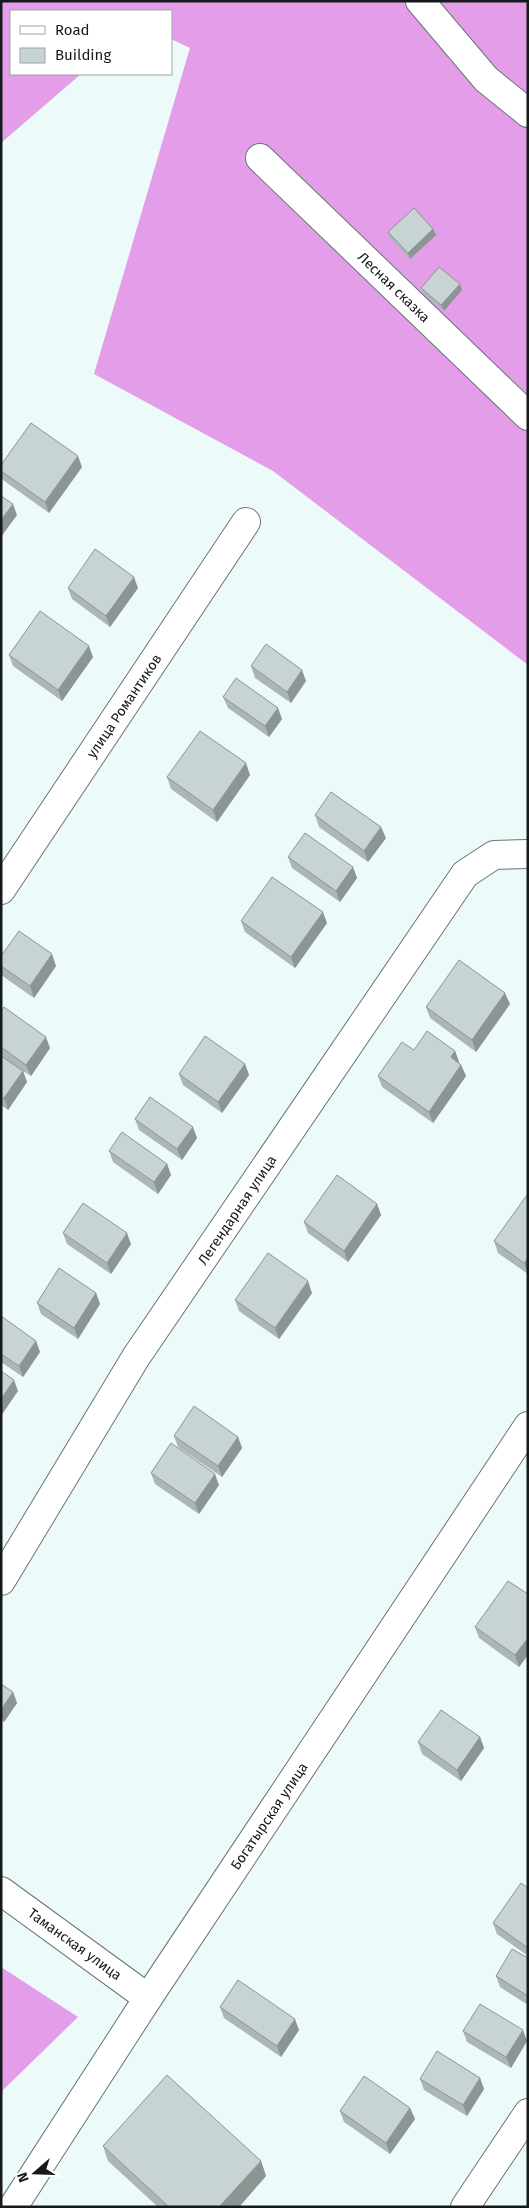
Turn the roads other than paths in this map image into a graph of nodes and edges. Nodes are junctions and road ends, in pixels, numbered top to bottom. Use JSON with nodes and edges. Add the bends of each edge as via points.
{"nodes":[{"id":1,"x":420,"y":1,"type":"edge"},
{"id":2,"x":528,"y":113,"type":"edge"},
{"id":3,"x":260,"y":158,"type":"dead end"},
{"id":4,"x":528,"y":416,"type":"edge"},
{"id":5,"x":246,"y":522,"type":"dead end"},
{"id":6,"x":528,"y":854,"type":"edge"},
{"id":7,"x":1,"y":890,"type":"edge"},
{"id":8,"x":528,"y":1426,"type":"edge"},
{"id":9,"x":1,"y":1581,"type":"edge"},
{"id":10,"x":1,"y":1891,"type":"edge"},
{"id":11,"x":148,"y":1998,"type":"junction"},
{"id":12,"x":528,"y":2113,"type":"edge"},
{"id":13,"x":13,"y":2207,"type":"edge"},
{"id":14,"x":466,"y":2207,"type":"edge"}],
"edges":[{"from":1,"to":2,"type":"street","via":[[486,79]]},
{"from":3,"to":4,"type":"street","name":"Лесная сказка"},
{"from":5,"to":7,"type":"street","name":"улица Романтиков"},
{"from":6,"to":9,"type":"street","name":"Легендарная улица","via":[[494,855],[465,874],[142,1349]]},
{"from":8,"to":11,"type":"street","name":"Богатырская улица"},
{"from":10,"to":11,"type":"street","name":"Таманская улица"},
{"from":11,"to":13,"type":"street","name":"Богатырская улица"},
{"from":12,"to":14,"type":"street"}]}
